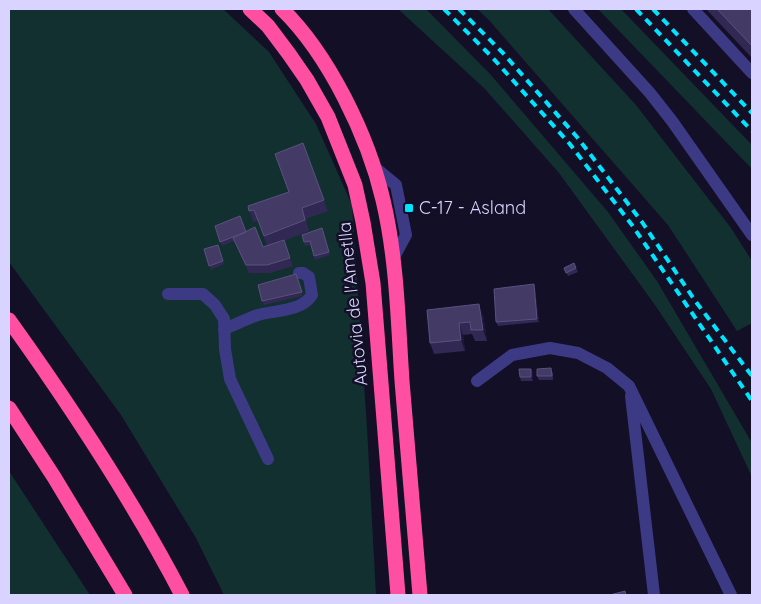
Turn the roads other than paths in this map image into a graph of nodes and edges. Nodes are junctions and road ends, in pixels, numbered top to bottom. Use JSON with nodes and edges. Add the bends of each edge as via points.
{"nodes":[{"id":1,"x":250,"y":9,"type":"edge"},
{"id":2,"x":282,"y":9,"type":"edge"},
{"id":3,"x":574,"y":9,"type":"edge"},
{"id":4,"x":693,"y":9,"type":"edge"},
{"id":5,"x":752,"y":73,"type":"edge"},
{"id":6,"x":752,"y":235,"type":"edge"},
{"id":7,"x":300,"y":273,"type":"dead end"},
{"id":8,"x":168,"y":294,"type":"dead end"},
{"id":9,"x":9,"y":320,"type":"edge"},
{"id":10,"x":224,"y":329,"type":"junction"},
{"id":11,"x":477,"y":380,"type":"dead end"},
{"id":12,"x":629,"y":386,"type":"junction"},
{"id":13,"x":9,"y":408,"type":"edge"},
{"id":14,"x":268,"y":459,"type":"dead end"},
{"id":15,"x":124,"y":595,"type":"edge"},
{"id":16,"x":182,"y":595,"type":"edge"},
{"id":17,"x":398,"y":595,"type":"edge"},
{"id":18,"x":420,"y":595,"type":"edge"},
{"id":19,"x":654,"y":595,"type":"edge"},
{"id":20,"x":731,"y":595,"type":"edge"}],
"edges":[{"from":1,"to":17,"type":"highway","name":"Autovia de l'Ametlla","via":[[307,80],[328,117],[355,185],[373,283]]},
{"from":2,"to":18,"type":"highway","via":[[322,60],[355,121],[383,200],[393,259]]},
{"from":3,"to":6,"type":"street","via":[[661,107]]},
{"from":4,"to":5,"type":"street"},
{"from":7,"to":10,"type":"street","via":[[308,277],[312,295],[308,301]]},
{"from":8,"to":10,"type":"street","via":[[204,294],[224,318]]},
{"from":9,"to":16,"type":"highway","via":[[95,446]]},
{"from":10,"to":14,"type":"street","via":[[230,379]]},
{"from":11,"to":12,"type":"street","via":[[512,355],[550,348],[578,353],[607,368]]},
{"from":12,"to":19,"type":"street"},
{"from":12,"to":20,"type":"street"},
{"from":13,"to":15,"type":"highway"}]}
